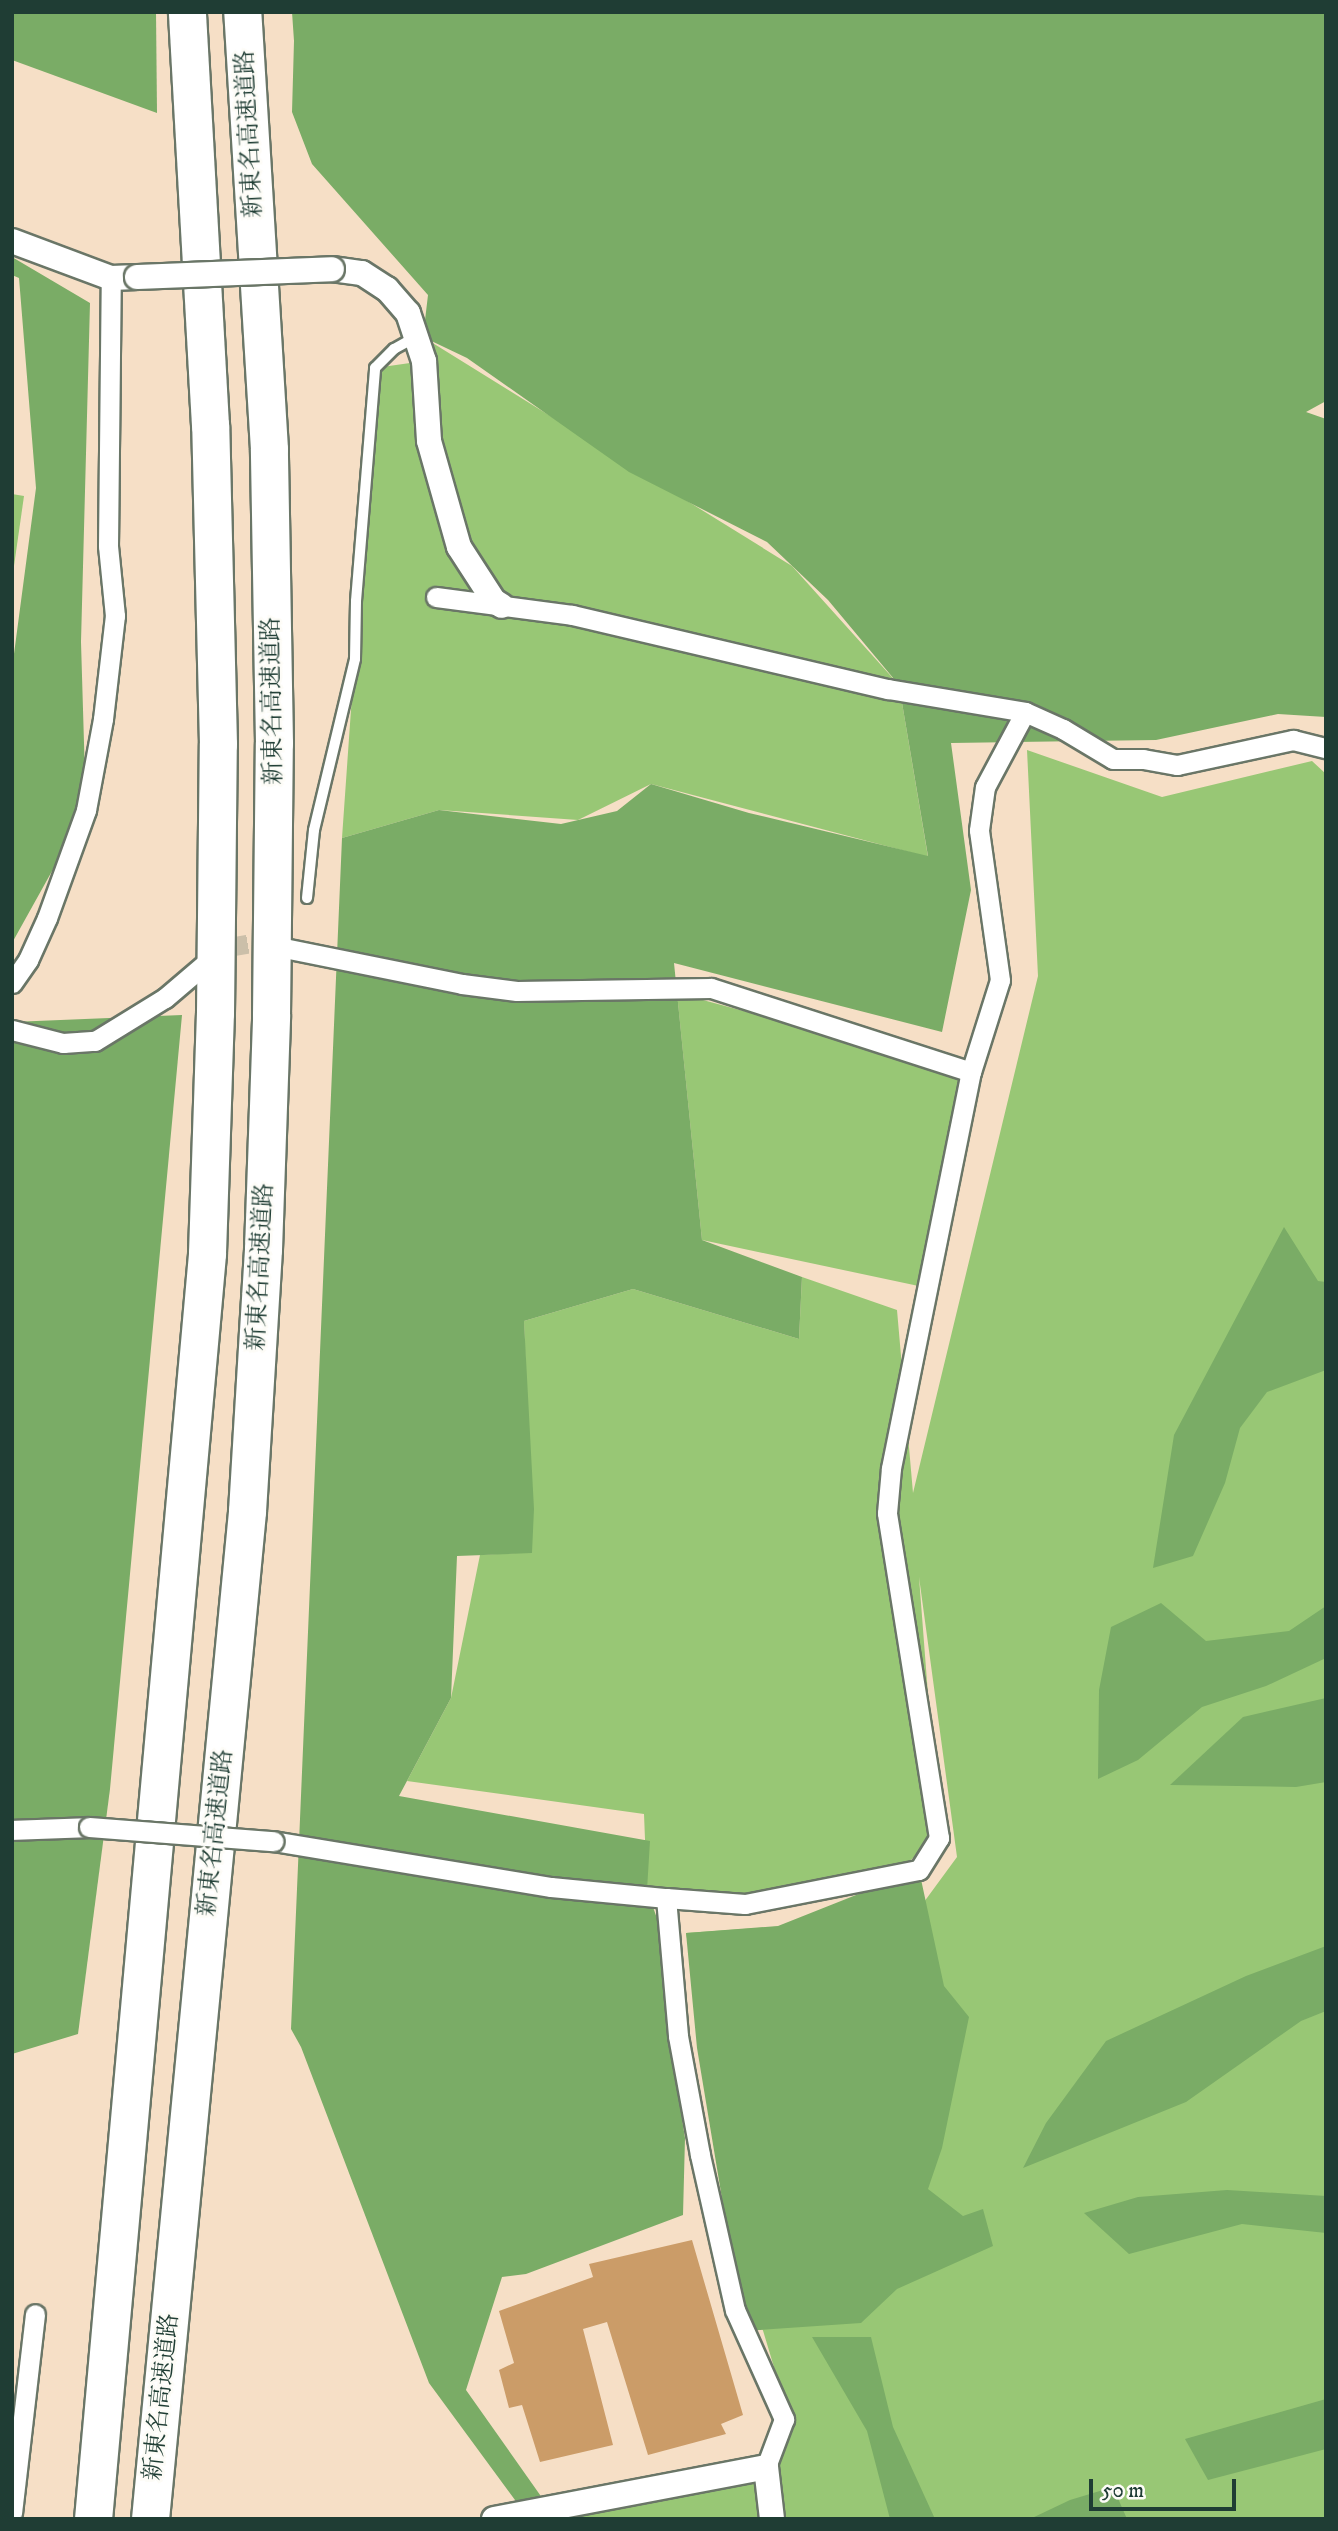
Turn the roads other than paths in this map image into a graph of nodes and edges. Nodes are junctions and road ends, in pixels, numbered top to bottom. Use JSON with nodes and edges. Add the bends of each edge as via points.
{"nodes":[{"id":1,"x":242,"y":12,"type":"edge"},
{"id":2,"x":189,"y":28,"type":"edge"},
{"id":3,"x":12,"y":241,"type":"edge"},
{"id":4,"x":111,"y":278,"type":"junction"},
{"id":5,"x":418,"y":336,"type":"junction"},
{"id":6,"x":436,"y":597,"type":"dead end"},
{"id":7,"x":502,"y":606,"type":"junction"},
{"id":8,"x":1025,"y":712,"type":"junction"},
{"id":9,"x":1326,"y":748,"type":"edge"},
{"id":10,"x":307,"y":898,"type":"dead end"},
{"id":11,"x":284,"y":948,"type":"tunnel mouth"},
{"id":12,"x":206,"y":963,"type":"tunnel mouth"},
{"id":13,"x":12,"y":983,"type":"edge"},
{"id":14,"x":12,"y":1030,"type":"edge"},
{"id":15,"x":971,"y":1072,"type":"junction"},
{"id":16,"x":12,"y":1830,"type":"edge"},
{"id":17,"x":666,"y":1898,"type":"junction"},
{"id":18,"x":36,"y":2314,"type":"dead end"},
{"id":19,"x":766,"y":2467,"type":"junction"},
{"id":20,"x":12,"y":2513,"type":"edge"},
{"id":21,"x":93,"y":2519,"type":"edge"},
{"id":22,"x":150,"y":2519,"type":"edge"},
{"id":23,"x":494,"y":2519,"type":"edge"},
{"id":24,"x":772,"y":2519,"type":"edge"}],
"edges":[{"from":1,"to":22,"type":"highway","name":"新東名高速道路","via":[[269,449],[274,743],[263,1249],[247,1511]]},
{"from":2,"to":21,"type":"highway","via":[[209,412],[218,744],[209,1199]]},
{"from":3,"to":4,"type":"street"},
{"from":4,"to":5,"type":"street","bridge":true,"via":[[331,269],[362,273],[387,289],[408,313]]},
{"from":4,"to":13,"type":"street","via":[[108,546],[115,616],[103,719],[86,810],[47,918]]},
{"from":5,"to":7,"type":"street","via":[[429,442],[459,547],[494,601]]},
{"from":5,"to":10,"type":"lane","via":[[394,349],[375,368],[355,659],[314,830]]},
{"from":6,"to":7,"type":"street"},
{"from":7,"to":8,"type":"street","via":[[572,615],[888,689]]},
{"from":8,"to":9,"type":"street","via":[[1114,759],[1177,765],[1293,740]]},
{"from":8,"to":15,"type":"street","via":[[985,787],[979,830],[1000,980]]},
{"from":11,"to":15,"type":"street","via":[[517,991],[711,988]]},
{"from":12,"to":14,"type":"street","via":[[165,998],[95,1041],[63,1043]]},
{"from":15,"to":17,"type":"street","via":[[891,1468],[887,1513],[939,1838],[919,1870],[745,1904]]},
{"from":16,"to":17,"type":"street","bridge":true,"via":[[89,1827],[273,1841],[551,1887]]},
{"from":17,"to":19,"type":"street","via":[[678,2036],[735,2310],[784,2419]]},
{"from":18,"to":20,"type":"street"},
{"from":19,"to":23,"type":"street"},
{"from":19,"to":24,"type":"street"}]}
